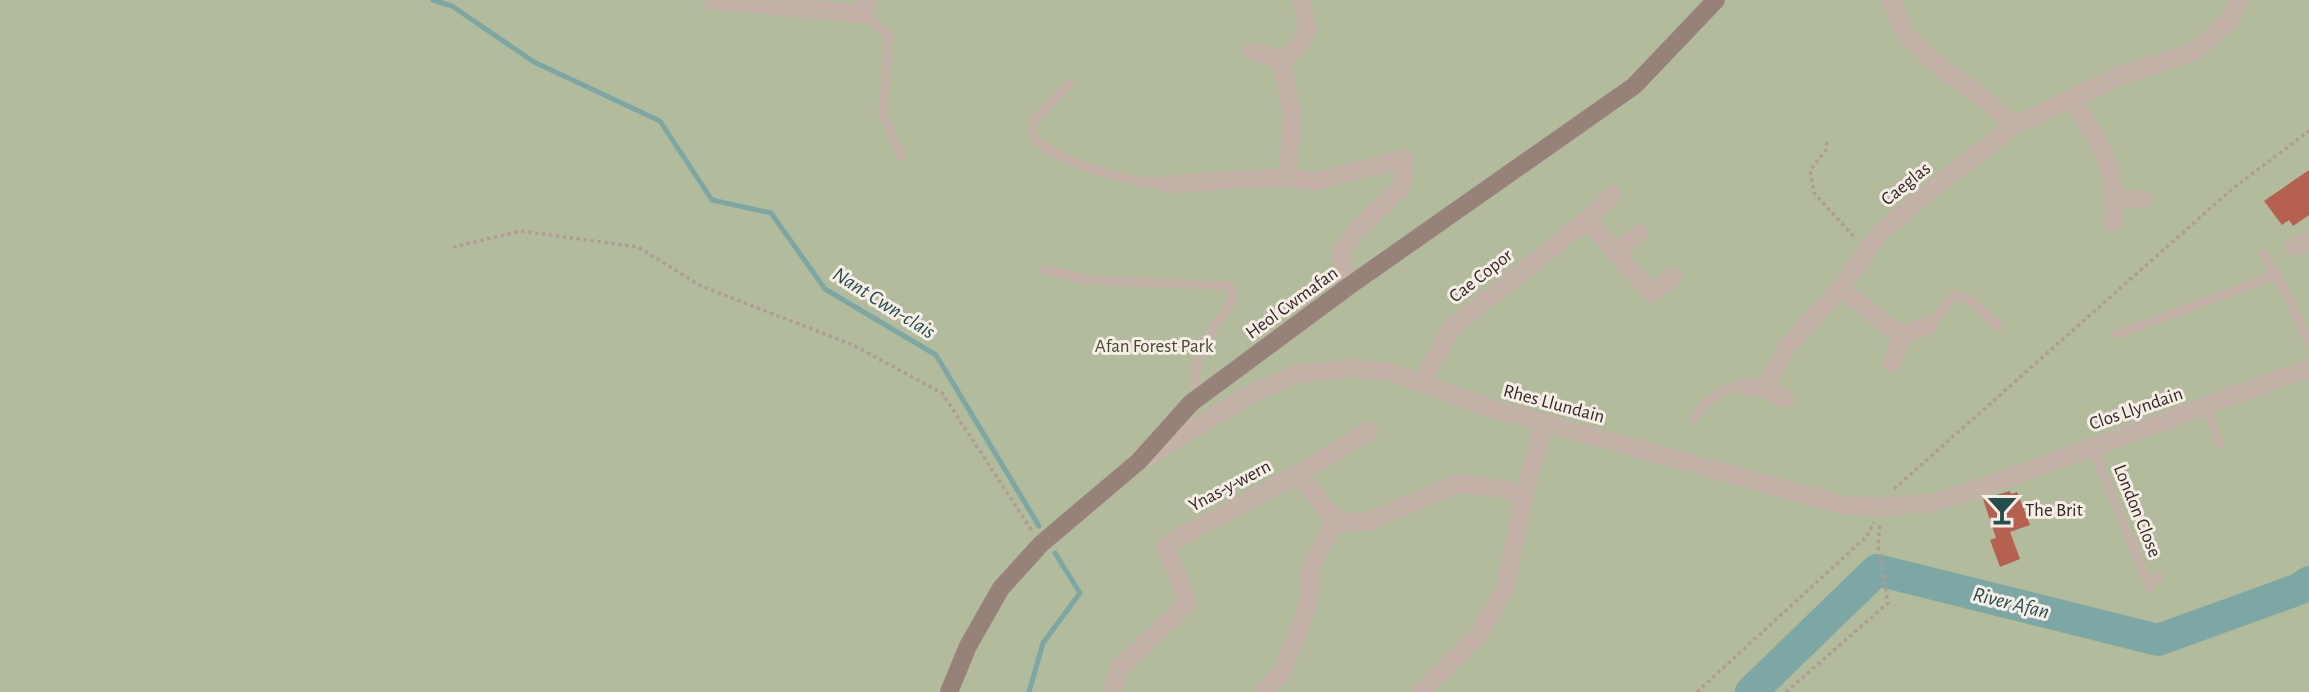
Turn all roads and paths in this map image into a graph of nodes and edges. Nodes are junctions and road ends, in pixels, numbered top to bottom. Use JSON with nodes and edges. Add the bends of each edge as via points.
{"nodes":[{"id":1,"x":712,"y":0,"type":"edge"},
{"id":2,"x":1301,"y":0,"type":"edge"},
{"id":3,"x":1715,"y":0,"type":"edge"},
{"id":4,"x":1891,"y":0,"type":"edge"},
{"id":5,"x":2238,"y":0,"type":"edge"},
{"id":6,"x":865,"y":7,"type":"edge"},
{"id":7,"x":1252,"y":51,"type":"dead end"},
{"id":8,"x":1282,"y":60,"type":"junction"},
{"id":9,"x":1069,"y":83,"type":"dead end"},
{"id":10,"x":2071,"y":99,"type":"junction"},
{"id":11,"x":2013,"y":126,"type":"junction"},
{"id":12,"x":2309,"y":131,"type":"edge"},
{"id":13,"x":1827,"y":142,"type":"dead end"},
{"id":14,"x":901,"y":156,"type":"dead end"},
{"id":15,"x":1288,"y":177,"type":"junction"},
{"id":16,"x":1167,"y":184,"type":"joint"},
{"id":17,"x":1613,"y":194,"type":"dead end"},
{"id":18,"x":2116,"y":198,"type":"junction"},
{"id":19,"x":2143,"y":198,"type":"dead end"},
{"id":20,"x":1587,"y":220,"type":"junction"},
{"id":21,"x":2113,"y":224,"type":"dead end"},
{"id":22,"x":1639,"y":234,"type":"dead end"},
{"id":23,"x":453,"y":247,"type":"dead end"},
{"id":24,"x":1868,"y":249,"type":"junction"},
{"id":25,"x":1615,"y":253,"type":"junction"},
{"id":26,"x":2263,"y":254,"type":"dead end"},
{"id":27,"x":1045,"y":270,"type":"dead end"},
{"id":28,"x":2276,"y":275,"type":"junction"},
{"id":29,"x":1674,"y":277,"type":"dead end"},
{"id":30,"x":1349,"y":286,"type":"junction"},
{"id":31,"x":1840,"y":288,"type":"junction"},
{"id":32,"x":1930,"y":324,"type":"joint"},
{"id":33,"x":1999,"y":327,"type":"dead end"},
{"id":34,"x":2116,"y":335,"type":"dead end"},
{"id":35,"x":1902,"y":336,"type":"junction"},
{"id":36,"x":2309,"y":343,"type":"edge"},
{"id":37,"x":1892,"y":363,"type":"dead end"},
{"id":38,"x":2309,"y":368,"type":"edge"},
{"id":39,"x":1422,"y":382,"type":"junction"},
{"id":40,"x":1745,"y":386,"type":"joint"},
{"id":41,"x":1765,"y":388,"type":"junction"},
{"id":42,"x":1197,"y":399,"type":"junction"},
{"id":43,"x":1785,"y":399,"type":"dead end"},
{"id":44,"x":2206,"y":407,"type":"junction"},
{"id":45,"x":1694,"y":419,"type":"dead end"},
{"id":46,"x":1544,"y":423,"type":"junction"},
{"id":47,"x":1370,"y":431,"type":"dead end"},
{"id":48,"x":2220,"y":444,"type":"dead end"},
{"id":49,"x":2092,"y":447,"type":"junction"},
{"id":50,"x":1139,"y":461,"type":"junction"},
{"id":51,"x":1297,"y":474,"type":"junction"},
{"id":52,"x":1976,"y":489,"type":"joint"},
{"id":53,"x":1510,"y":491,"type":"dead end"},
{"id":54,"x":1881,"y":507,"type":"junction"},
{"id":55,"x":1336,"y":522,"type":"junction"},
{"id":56,"x":1041,"y":544,"type":"junction"},
{"id":57,"x":2159,"y":577,"type":"dead end"},
{"id":58,"x":949,"y":692,"type":"edge"},
{"id":59,"x":1112,"y":692,"type":"edge"},
{"id":60,"x":1263,"y":692,"type":"edge"},
{"id":61,"x":1421,"y":692,"type":"edge"},
{"id":62,"x":1697,"y":692,"type":"edge"},
{"id":63,"x":1786,"y":692,"type":"edge"}],
"edges":[{"from":1,"to":6,"type":"street"},
{"from":2,"to":8,"type":"street","via":[[1308,29],[1298,47]]},
{"from":3,"to":30,"type":"main road","name":"Heol Cwmafan","via":[[1634,86]]},
{"from":4,"to":11,"type":"street","via":[[1906,35]]},
{"from":5,"to":10,"type":"street","name":"Caeglas","via":[[2222,28],[2193,52],[2119,76]]},
{"from":6,"to":14,"type":"lane","via":[[889,34],[883,116]]},
{"from":7,"to":8,"type":"street"},
{"from":8,"to":15,"type":"street","via":[[1292,117]]},
{"from":9,"to":16,"type":"lane","via":[[1034,122],[1034,138],[1100,172],[1133,182]]},
{"from":10,"to":11,"type":"street","name":"Caeglas"},
{"from":10,"to":18,"type":"street","via":[[2110,161]]},
{"from":11,"to":24,"type":"street","name":"Caeglas","via":[[1912,205]]},
{"from":12,"to":54,"type":"path","via":[[2232,189],[1899,482]]},
{"from":13,"to":24,"type":"path","via":[[1810,170],[1814,193]]},
{"from":15,"to":16,"type":"street"},
{"from":15,"to":30,"type":"street","via":[[1314,182],[1405,158],[1402,186],[1355,232],[1341,253]]},
{"from":17,"to":20,"type":"street","name":"Cae Copor"},
{"from":18,"to":19,"type":"street"},
{"from":18,"to":21,"type":"street"},
{"from":20,"to":25,"type":"street"},
{"from":20,"to":39,"type":"street","name":"Cae Copor","via":[[1451,328]]},
{"from":22,"to":25,"type":"street"},
{"from":23,"to":56,"type":"path","via":[[521,231],[638,247],[701,286],[853,345],[942,393]]},
{"from":24,"to":31,"type":"street","name":"Caeglas"},
{"from":25,"to":29,"type":"street","via":[[1651,293]]},
{"from":26,"to":28,"type":"lane"},
{"from":27,"to":42,"type":"lane","via":[[1088,280],[1229,286],[1233,294],[1230,304],[1197,359],[1193,377]]},
{"from":28,"to":34,"type":"lane"},
{"from":28,"to":36,"type":"lane"},
{"from":30,"to":42,"type":"main road","name":"Heol Cwmafan"},
{"from":31,"to":35,"type":"street"},
{"from":31,"to":41,"type":"street","name":"Caeglas","via":[[1787,347]]},
{"from":32,"to":33,"type":"lane","via":[[1955,294],[1971,300]]},
{"from":32,"to":35,"type":"street"},
{"from":35,"to":37,"type":"street"},
{"from":38,"to":44,"type":"street","name":"Clos Llyndain"},
{"from":39,"to":46,"type":"street","name":"Rhes Llundain"},
{"from":39,"to":50,"type":"street","name":"Rhes Llundain","via":[[1389,372],[1349,368],[1298,373],[1253,393]]},
{"from":40,"to":41,"type":"street"},
{"from":40,"to":45,"type":"lane","via":[[1732,385],[1713,395]]},
{"from":41,"to":43,"type":"street"},
{"from":42,"to":50,"type":"main road","name":"Heol Cwmafan"},
{"from":44,"to":48,"type":"lane"},
{"from":44,"to":49,"type":"street","name":"Clos Llyndain"},
{"from":46,"to":54,"type":"street","name":"Rhes Llundain","via":[[1819,499]]},
{"from":46,"to":61,"type":"street","via":[[1505,589],[1479,634]]},
{"from":47,"to":51,"type":"street"},
{"from":49,"to":52,"type":"street","name":"Clos Llyndain"},
{"from":49,"to":57,"type":"lane","name":"London Close","via":[[2148,584]]},
{"from":50,"to":56,"type":"main road","name":"Heol Cwmafan"},
{"from":51,"to":55,"type":"street","name":"Ynas-y-wern"},
{"from":51,"to":59,"type":"street","name":"Ynas-y-wern","via":[[1165,545],[1188,602],[1119,669]]},
{"from":52,"to":54,"type":"street","name":"Rhes Llundain","via":[[1933,503]]},
{"from":53,"to":55,"type":"street","via":[[1460,483],[1367,522]]},
{"from":54,"to":62,"type":"path","via":[[1867,536]]},
{"from":54,"to":63,"type":"path","via":[[1878,546],[1888,603]]},
{"from":55,"to":60,"type":"street","via":[[1311,565],[1308,605],[1282,672]]},
{"from":56,"to":58,"type":"main road","name":"Heol Cwmafan","via":[[1001,588],[968,646]]}]}
